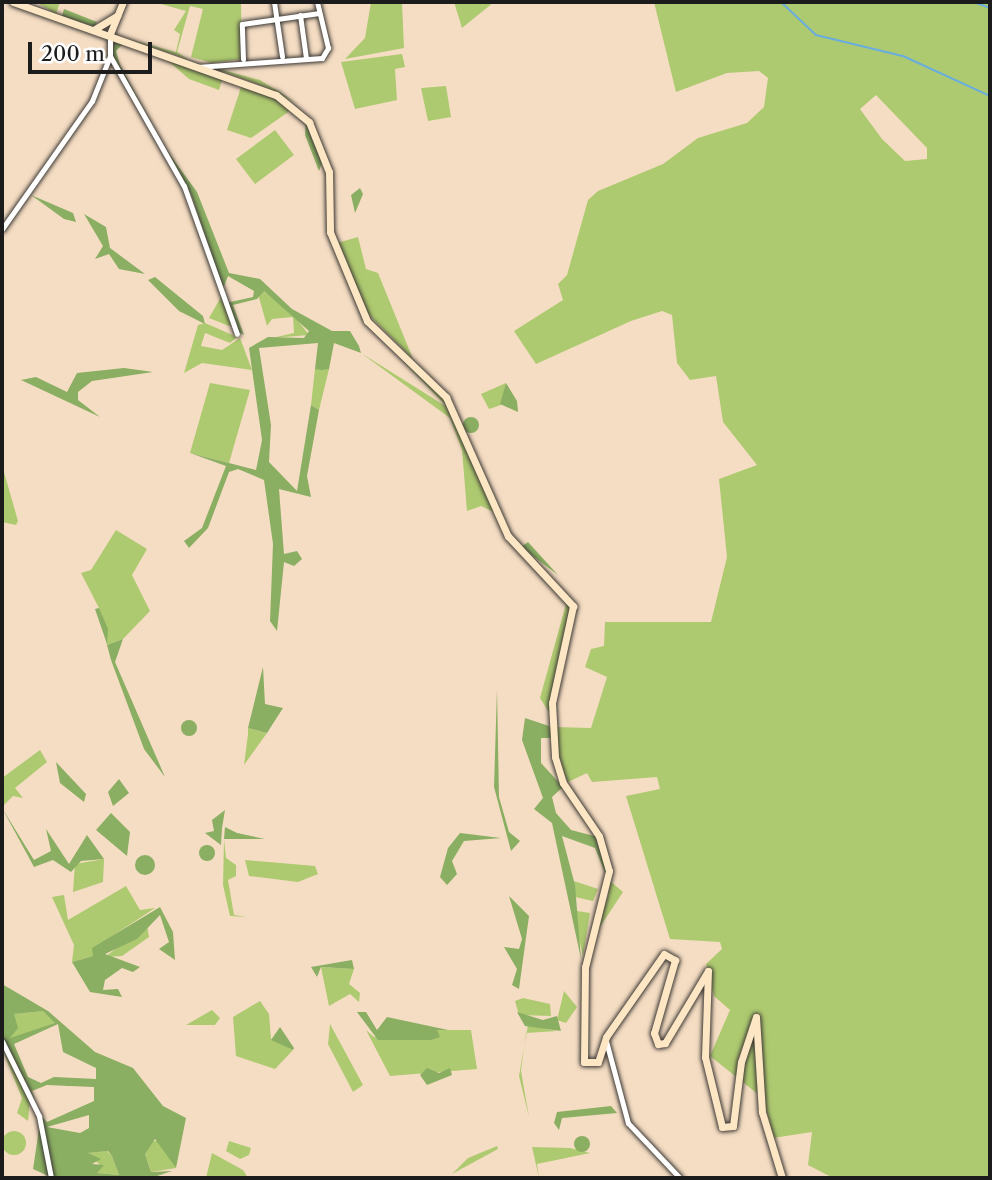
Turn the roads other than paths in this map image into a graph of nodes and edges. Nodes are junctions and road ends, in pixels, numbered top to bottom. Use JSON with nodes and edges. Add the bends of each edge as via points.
{"nodes":[{"id":1,"x":13,"y":2,"type":"edge"},
{"id":2,"x":123,"y":2,"type":"edge"},
{"id":3,"x":274,"y":2,"type":"edge"},
{"id":4,"x":317,"y":2,"type":"edge"},
{"id":5,"x":319,"y":13,"type":"junction"},
{"id":6,"x":300,"y":15,"type":"junction"},
{"id":7,"x":277,"y":19,"type":"junction"},
{"id":8,"x":113,"y":25,"type":"junction"},
{"id":9,"x":94,"y":29,"type":"junction"},
{"id":10,"x":110,"y":34,"type":"junction"},
{"id":11,"x":125,"y":39,"type":"junction"},
{"id":12,"x":110,"y":56,"type":"junction"},
{"id":13,"x":282,"y":56,"type":"junction"},
{"id":14,"x":306,"y":58,"type":"junction"},
{"id":15,"x":243,"y":60,"type":"junction"},
{"id":16,"x":197,"y":67,"type":"junction"},
{"id":17,"x":2,"y":229,"type":"edge"},
{"id":18,"x":237,"y":334,"type":"dead end"},
{"id":19,"x":606,"y":1037,"type":"junction"},
{"id":20,"x":2,"y":1041,"type":"edge"},
{"id":21,"x":51,"y":1178,"type":"edge"},
{"id":22,"x":680,"y":1178,"type":"edge"},
{"id":23,"x":782,"y":1178,"type":"edge"}],
"edges":[{"from":1,"to":9,"type":"main road"},
{"from":2,"to":8,"type":"main road"},
{"from":3,"to":7,"type":"street"},
{"from":4,"to":5,"type":"street"},
{"from":5,"to":6,"type":"street"},
{"from":5,"to":14,"type":"street","via":[[327,54]]},
{"from":6,"to":7,"type":"street"},
{"from":6,"to":14,"type":"street"},
{"from":7,"to":13,"type":"street"},
{"from":7,"to":15,"type":"street","via":[[242,24]]},
{"from":8,"to":9,"type":"main road"},
{"from":8,"to":10,"type":"main road"},
{"from":8,"to":11,"type":"main road"},
{"from":9,"to":10,"type":"main road"},
{"from":10,"to":11,"type":"main road"},
{"from":10,"to":12,"type":"street"},
{"from":11,"to":16,"type":"main road"},
{"from":12,"to":17,"type":"street","via":[[92,101]]},
{"from":12,"to":18,"type":"street","via":[[184,187]]},
{"from":13,"to":14,"type":"street"},
{"from":13,"to":15,"type":"street"},
{"from":15,"to":16,"type":"street"},
{"from":16,"to":19,"type":"main road","via":[[276,94],[309,122],[329,172],[330,232],[367,321],[446,397],[508,536],[571,601],[552,703],[555,757],[563,783],[599,836],[609,871],[585,967],[583,1059],[589,1066],[598,1062]]},
{"from":19,"to":22,"type":"street","via":[[628,1123]]},
{"from":19,"to":23,"type":"main road","via":[[664,954],[675,960],[654,1033],[658,1044],[665,1043],[708,971],[705,1057],[722,1126],[733,1126],[741,1062],[756,1017],[762,1112]]},
{"from":20,"to":21,"type":"street","via":[[39,1116]]}]}
